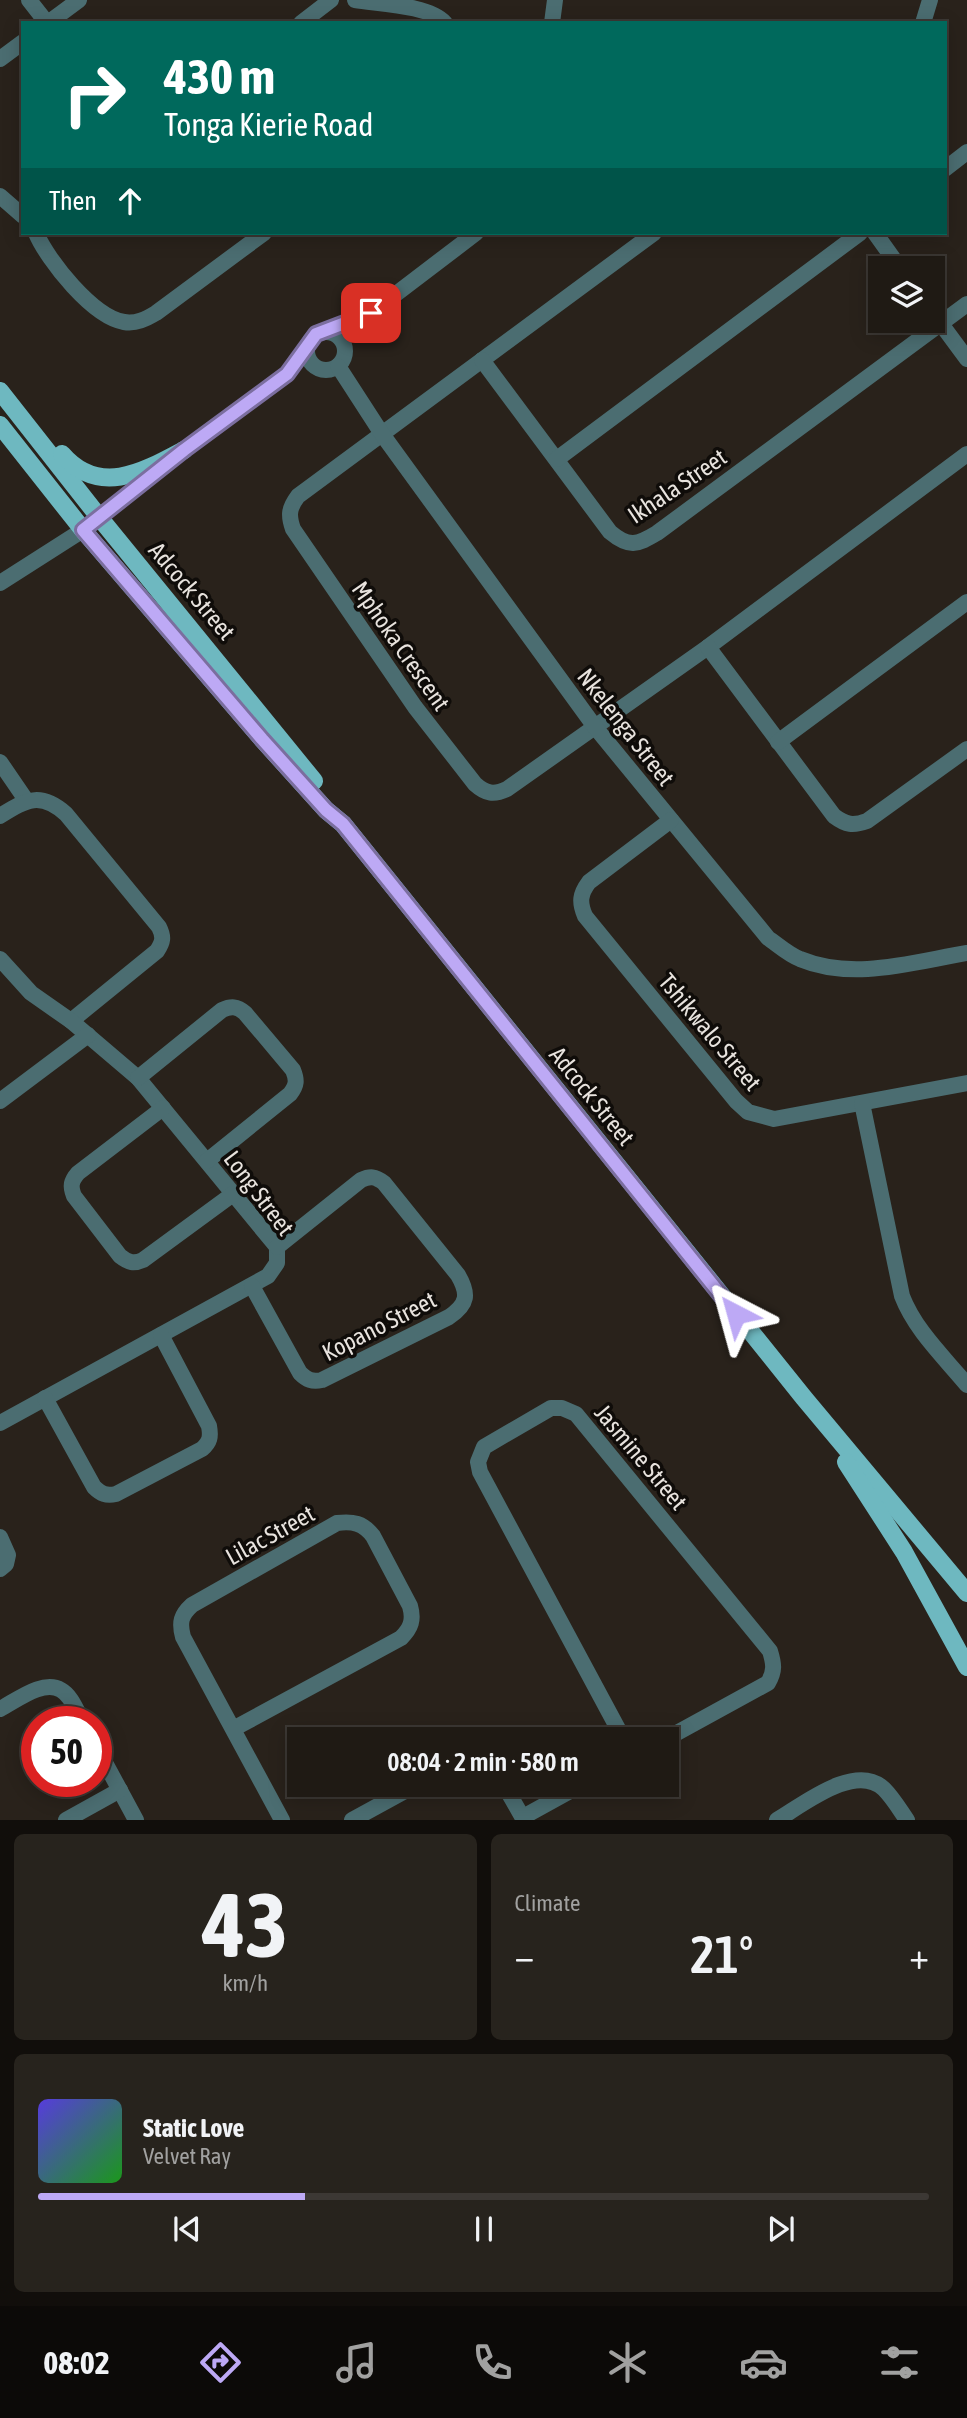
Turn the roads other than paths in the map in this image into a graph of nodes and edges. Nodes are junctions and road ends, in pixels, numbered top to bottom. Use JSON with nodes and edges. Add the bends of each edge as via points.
{"nodes":[{"id":1,"x":29,"y":0,"type":"edge"},
{"id":2,"x":79,"y":0,"type":"edge"},
{"id":3,"x":331,"y":0,"type":"edge"},
{"id":4,"x":355,"y":0,"type":"edge"},
{"id":5,"x":555,"y":0,"type":"edge"},
{"id":6,"x":930,"y":0,"type":"edge"},
{"id":7,"x":46,"y":21,"type":"edge"},
{"id":8,"x":51,"y":21,"type":"edge"},
{"id":9,"x":304,"y":21,"type":"edge"},
{"id":10,"x":443,"y":21,"type":"edge"},
{"id":11,"x":552,"y":21,"type":"edge"},
{"id":12,"x":924,"y":21,"type":"edge"},
{"id":13,"x":21,"y":43,"type":"edge"},
{"id":14,"x":0,"y":59,"type":"edge"},
{"id":15,"x":967,"y":152,"type":"edge"},
{"id":16,"x":947,"y":167,"type":"edge"},
{"id":17,"x":0,"y":196,"type":"edge"},
{"id":18,"x":21,"y":214,"type":"edge"},
{"id":19,"x":37,"y":235,"type":"edge"},
{"id":20,"x":261,"y":235,"type":"edge"},
{"id":21,"x":473,"y":235,"type":"edge"},
{"id":22,"x":651,"y":235,"type":"edge"},
{"id":23,"x":857,"y":235,"type":"edge"},
{"id":24,"x":875,"y":235,"type":"edge"},
{"id":25,"x":891,"y":256,"type":"edge"},
{"id":26,"x":967,"y":304,"type":"edge"},
{"id":27,"x":371,"y":313,"type":"junction"},
{"id":28,"x":945,"y":314,"type":"edge"},
{"id":29,"x":945,"y":329,"type":"edge"},
{"id":30,"x":321,"y":332,"type":"junction"},
{"id":31,"x":917,"y":333,"type":"edge"},
{"id":32,"x":307,"y":347,"type":"junction"},
{"id":33,"x":967,"y":359,"type":"edge"},
{"id":34,"x":482,"y":360,"type":"junction"},
{"id":35,"x":341,"y":362,"type":"junction"},
{"id":36,"x":319,"y":369,"type":"junction"},
{"id":37,"x":287,"y":374,"type":"junction"},
{"id":38,"x":0,"y":391,"type":"edge"},
{"id":39,"x":0,"y":425,"type":"edge"},
{"id":40,"x":382,"y":434,"type":"junction"},
{"id":41,"x":184,"y":450,"type":"junction"},
{"id":42,"x":967,"y":454,"type":"edge"},
{"id":43,"x":557,"y":459,"type":"junction"},
{"id":44,"x":99,"y":517,"type":"junction"},
{"id":45,"x":83,"y":530,"type":"junction"},
{"id":46,"x":0,"y":583,"type":"edge"},
{"id":47,"x":967,"y":602,"type":"edge"},
{"id":48,"x":708,"y":647,"type":"junction"},
{"id":49,"x":595,"y":727,"type":"junction"},
{"id":50,"x":778,"y":742,"type":"junction"},
{"id":51,"x":967,"y":749,"type":"edge"},
{"id":52,"x":0,"y":762,"type":"edge"},
{"id":53,"x":26,"y":800,"type":"junction"},
{"id":54,"x":0,"y":816,"type":"edge"},
{"id":55,"x":671,"y":820,"type":"junction"},
{"id":56,"x":343,"y":824,"type":"junction"},
{"id":57,"x":967,"y":953,"type":"edge"},
{"id":58,"x":0,"y":958,"type":"edge"},
{"id":59,"x":71,"y":1020,"type":"junction"},
{"id":60,"x":88,"y":1035,"type":"junction"},
{"id":61,"x":138,"y":1077,"type":"junction"},
{"id":62,"x":967,"y":1083,"type":"edge"},
{"id":63,"x":0,"y":1101,"type":"edge"},
{"id":64,"x":862,"y":1103,"type":"junction"},
{"id":65,"x":163,"y":1108,"type":"junction"},
{"id":66,"x":206,"y":1161,"type":"junction"},
{"id":67,"x":233,"y":1194,"type":"junction"},
{"id":68,"x":277,"y":1247,"type":"junction"},
{"id":69,"x":253,"y":1286,"type":"junction"},
{"id":70,"x":161,"y":1335,"type":"junction"},
{"id":71,"x":967,"y":1385,"type":"edge"},
{"id":72,"x":46,"y":1398,"type":"junction"},
{"id":73,"x":804,"y":1398,"type":"junction"},
{"id":74,"x":0,"y":1423,"type":"edge"},
{"id":75,"x":0,"y":1537,"type":"edge"},
{"id":76,"x":0,"y":1569,"type":"edge"},
{"id":77,"x":967,"y":1593,"type":"edge"},
{"id":78,"x":967,"y":1667,"type":"edge"},
{"id":79,"x":74,"y":1706,"type":"edge"},
{"id":80,"x":0,"y":1709,"type":"edge"},
{"id":81,"x":617,"y":1727,"type":"edge"},
{"id":82,"x":233,"y":1729,"type":"junction"},
{"id":83,"x":679,"y":1732,"type":"edge"},
{"id":84,"x":112,"y":1775,"type":"edge"},
{"id":85,"x":120,"y":1790,"type":"junction"},
{"id":86,"x":393,"y":1797,"type":"edge"},
{"id":87,"x":511,"y":1797,"type":"edge"},
{"id":88,"x":560,"y":1797,"type":"edge"},
{"id":89,"x":524,"y":1818,"type":"edge"},
{"id":90,"x":66,"y":1819,"type":"edge"},
{"id":91,"x":136,"y":1819,"type":"edge"},
{"id":92,"x":282,"y":1819,"type":"edge"},
{"id":93,"x":352,"y":1819,"type":"edge"},
{"id":94,"x":777,"y":1819,"type":"edge"},
{"id":95,"x":907,"y":1819,"type":"edge"}],
"edges":[{"from":1,"to":7,"type":"street"},
{"from":2,"to":8,"type":"street"},
{"from":3,"to":9,"type":"street"},
{"from":4,"to":10,"type":"street","via":[[426,11]]},
{"from":5,"to":11,"type":"street"},
{"from":6,"to":12,"type":"street"},
{"from":13,"to":14,"type":"street"},
{"from":15,"to":16,"type":"street"},
{"from":17,"to":18,"type":"street"},
{"from":19,"to":20,"type":"street","via":[[68,280],[96,307],[127,323],[156,313]]},
{"from":21,"to":27,"type":"street"},
{"from":22,"to":34,"type":"street"},
{"from":23,"to":43,"type":"street"},
{"from":24,"to":25,"type":"street"},
{"from":26,"to":28,"type":"street","name":"Ikhala Street"},
{"from":27,"to":30,"type":"street"},
{"from":27,"to":35,"type":"street"},
{"from":29,"to":33,"type":"street"},
{"from":30,"to":32,"type":"street"},
{"from":30,"to":35,"type":"street","via":[[341,338],[345,348]]},
{"from":31,"to":43,"type":"street","name":"Ikhala Street","via":[[641,542],[628,544],[610,532]]},
{"from":32,"to":36,"type":"street","via":[[308,358]]},
{"from":32,"to":37,"type":"street"},
{"from":34,"to":40,"type":"street"},
{"from":34,"to":43,"type":"street","name":"Ikhala Street"},
{"from":35,"to":36,"type":"street","via":[[329,370]]},
{"from":35,"to":40,"type":"street","name":"Nkelenga Street"},
{"from":36,"to":37,"type":"street"},
{"from":37,"to":41,"type":"street"},
{"from":38,"to":41,"type":"main road","via":[[29,416],[68,462],[87,474],[109,478],[142,472]]},
{"from":38,"to":44,"type":"main road","name":"Adcock Street"},
{"from":39,"to":45,"type":"main road","name":"Adcock Street"},
{"from":40,"to":49,"type":"street","name":"Nkelenga Street"},
{"from":40,"to":49,"type":"street","name":"Mphoka Crescent","via":[[298,496],[288,518],[415,707],[475,785],[496,794]]},
{"from":41,"to":44,"type":"street"},
{"from":42,"to":48,"type":"street"},
{"from":44,"to":45,"type":"street"},
{"from":44,"to":56,"type":"main road","name":"Adcock Street","via":[[333,803]]},
{"from":45,"to":46,"type":"street"},
{"from":45,"to":56,"type":"main road","name":"Adcock Street","via":[[262,739]]},
{"from":47,"to":50,"type":"street"},
{"from":48,"to":49,"type":"street"},
{"from":48,"to":50,"type":"street"},
{"from":49,"to":55,"type":"street","name":"Nkelenga Street"},
{"from":50,"to":51,"type":"street","via":[[834,816],[844,824],[856,825]]},
{"from":52,"to":53,"type":"street"},
{"from":53,"to":54,"type":"street"},
{"from":53,"to":59,"type":"street","via":[[55,804],[66,814],[163,935],[157,951]]},
{"from":55,"to":57,"type":"street","name":"Nkelenga Street","via":[[768,939],[798,958],[823,966],[870,969]]},
{"from":55,"to":64,"type":"street","name":"Tshikwalo Street","via":[[589,882],[580,905],[585,916],[748,1112],[774,1119]]},
{"from":56,"to":73,"type":"main road","name":"Adcock Street"},
{"from":58,"to":59,"type":"street","name":"Long Street","via":[[31,993]]},
{"from":59,"to":60,"type":"street","name":"Long Street"},
{"from":60,"to":61,"type":"street","name":"Long Street"},
{"from":60,"to":63,"type":"street"},
{"from":61,"to":65,"type":"street","name":"Long Street"},
{"from":61,"to":66,"type":"street","via":[[230,1007],[245,1013],[293,1070],[297,1079],[290,1094]]},
{"from":62,"to":64,"type":"street","name":"Tshikwalo Street"},
{"from":64,"to":71,"type":"street","via":[[905,1303],[918,1326]]},
{"from":65,"to":66,"type":"street","name":"Long Street"},
{"from":65,"to":67,"type":"street","via":[[72,1180],[74,1196],[120,1256],[127,1262],[143,1260]]},
{"from":66,"to":67,"type":"street","name":"Long Street"},
{"from":67,"to":68,"type":"street","name":"Long Street"},
{"from":68,"to":69,"type":"street","name":"Long Street","via":[[277,1263]]},
{"from":68,"to":69,"type":"street","name":"Kopano Street","via":[[360,1180],[377,1177],[458,1275],[465,1300],[449,1317],[313,1382],[300,1373]]},
{"from":69,"to":70,"type":"street","name":"Long Street"},
{"from":70,"to":72,"type":"street","name":"Long Street"},
{"from":70,"to":72,"type":"street","via":[[209,1426],[211,1435],[202,1449],[108,1496],[94,1487]]},
{"from":72,"to":74,"type":"street","name":"Long Street"},
{"from":73,"to":77,"type":"main road","name":"Adcock Street"},
{"from":73,"to":78,"type":"main road","name":"Adcock Street","via":[[904,1552]]},
{"from":75,"to":76,"type":"street","via":[[8,1555]]},
{"from":79,"to":80,"type":"street","via":[[62,1690],[50,1686]]},
{"from":81,"to":83,"type":"street","name":"Jasmine Street","via":[[480,1472],[478,1462],[484,1447],[551,1408],[576,1414],[769,1651],[774,1664],[768,1683]]},
{"from":82,"to":82,"type":"street","name":"Lilac Street","via":[[183,1637],[183,1613],[337,1523],[348,1521],[366,1528],[410,1606],[410,1630]]},
{"from":82,"to":92,"type":"street","name":"Lilac Street"},
{"from":84,"to":85,"type":"street"},
{"from":85,"to":90,"type":"street"},
{"from":85,"to":91,"type":"street"},
{"from":86,"to":93,"type":"street"},
{"from":87,"to":89,"type":"street"},
{"from":88,"to":89,"type":"street"},
{"from":94,"to":95,"type":"street","via":[[857,1779],[884,1789]]}]}
